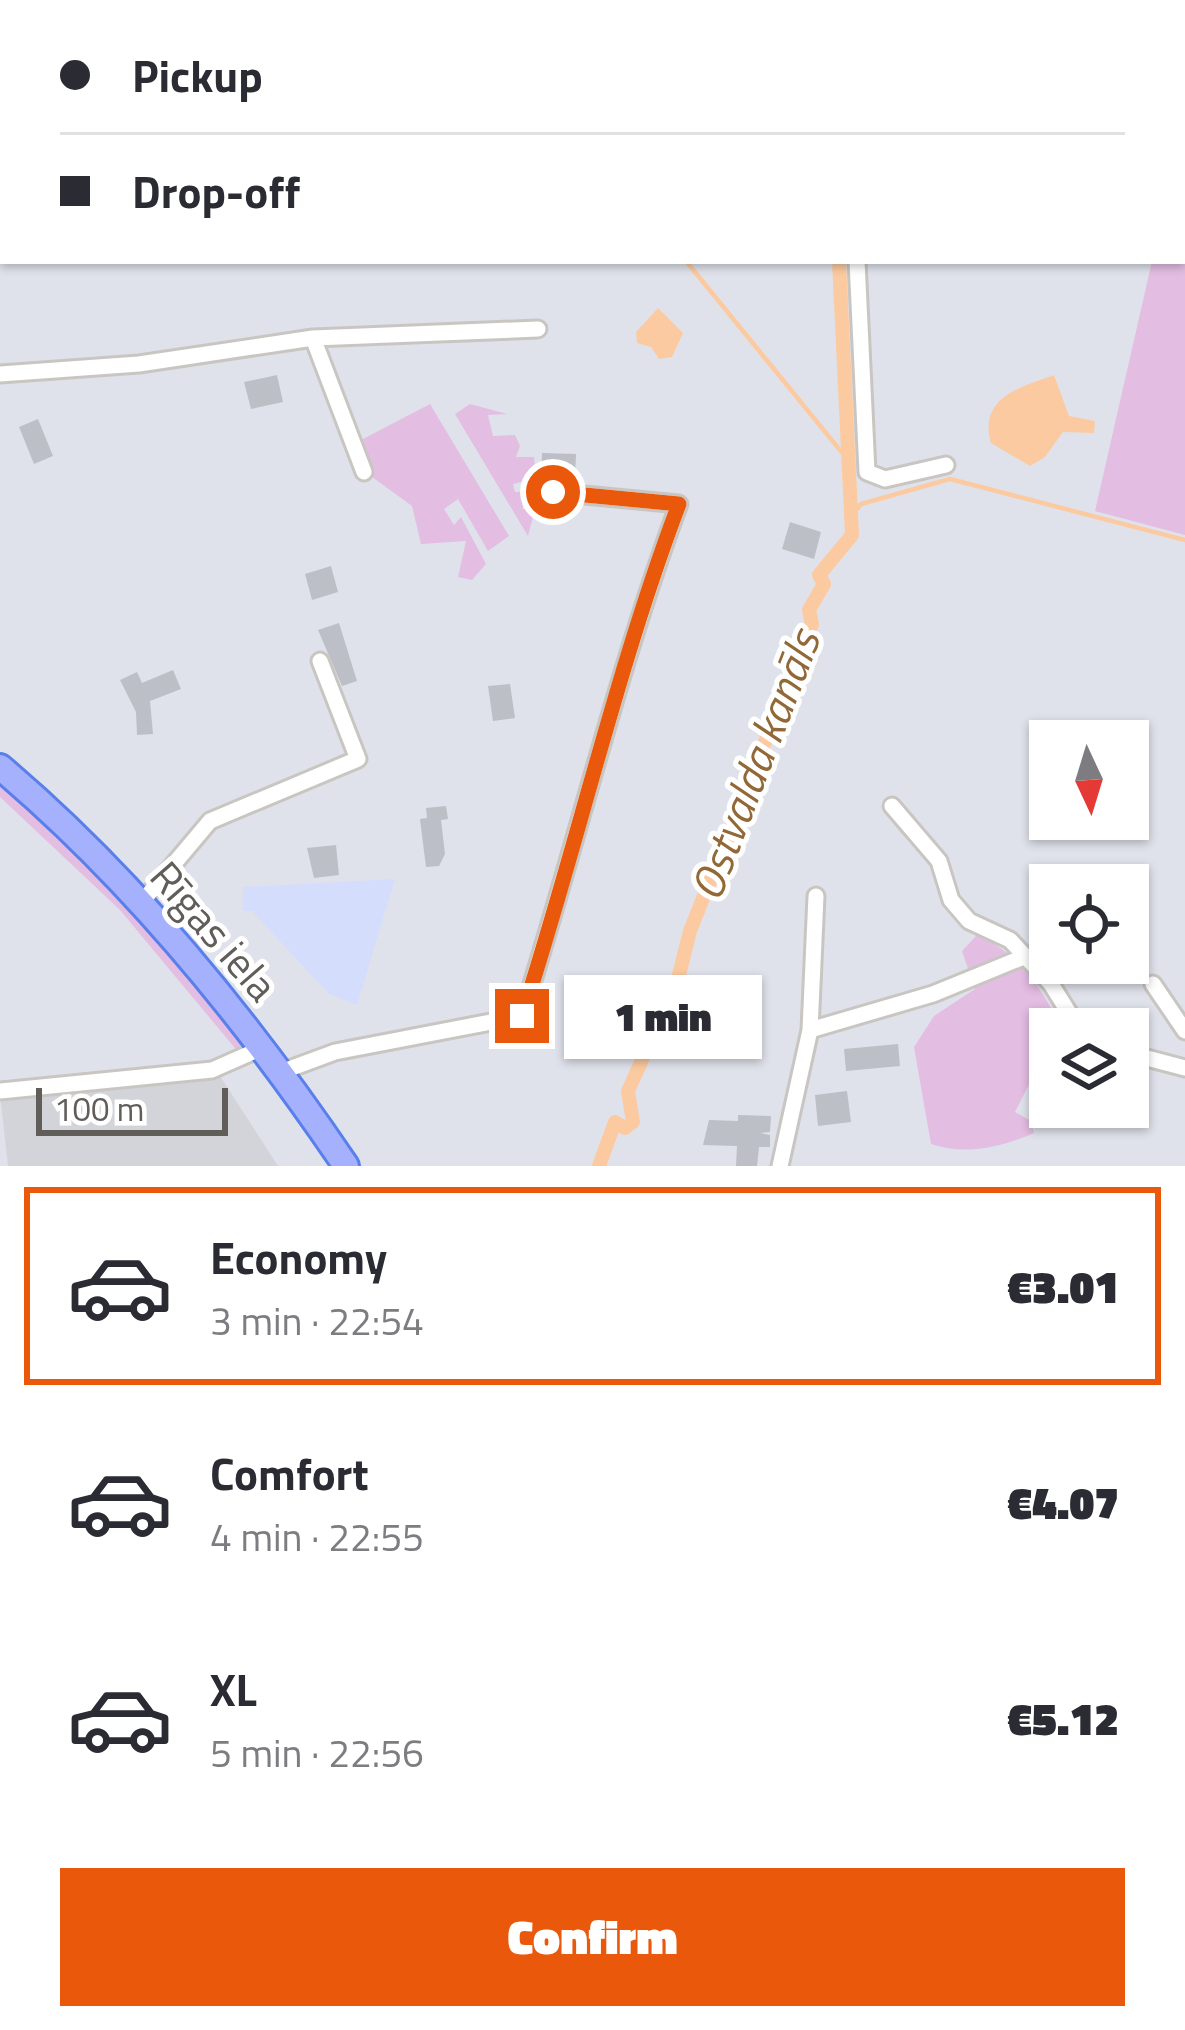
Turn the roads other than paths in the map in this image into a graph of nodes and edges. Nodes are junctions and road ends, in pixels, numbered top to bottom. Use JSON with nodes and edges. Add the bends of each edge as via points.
{"nodes":[{"id":1,"x":857,"y":264,"type":"edge"},
{"id":2,"x":538,"y":329,"type":"dead end"},
{"id":3,"x":313,"y":338,"type":"junction"},
{"id":4,"x":0,"y":374,"type":"edge"},
{"id":5,"x":946,"y":465,"type":"dead end"},
{"id":6,"x":364,"y":472,"type":"dead end"},
{"id":7,"x":553,"y":492,"type":"dead end"},
{"id":8,"x":320,"y":661,"type":"dead end"},
{"id":9,"x":0,"y":767,"type":"edge"},
{"id":10,"x":892,"y":806,"type":"dead end"},
{"id":11,"x":816,"y":896,"type":"dead end"},
{"id":12,"x":141,"y":903,"type":"junction"},
{"id":13,"x":1026,"y":956,"type":"junction"},
{"id":14,"x":1153,"y":984,"type":"dead end"},
{"id":15,"x":1064,"y":1008,"type":"edge"},
{"id":16,"x":810,"y":1030,"type":"junction"},
{"id":17,"x":1185,"y":1031,"type":"edge"},
{"id":18,"x":262,"y":1048,"type":"junction"},
{"id":19,"x":1149,"y":1059,"type":"edge"},
{"id":20,"x":1185,"y":1068,"type":"edge"},
{"id":21,"x":281,"y":1072,"type":"junction"},
{"id":22,"x":0,"y":1091,"type":"edge"},
{"id":23,"x":346,"y":1166,"type":"edge"},
{"id":24,"x":779,"y":1166,"type":"edge"}],
"edges":[{"from":1,"to":5,"type":"street","via":[[866,472],[885,479]]},
{"from":2,"to":3,"type":"street"},
{"from":3,"to":4,"type":"street"},
{"from":3,"to":6,"type":"street"},
{"from":7,"to":21,"type":"street","via":[[679,504],[638,614],[522,1016],[334,1052]]},
{"from":8,"to":12,"type":"street","via":[[358,759],[210,821]]},
{"from":9,"to":12,"type":"main road","name":"Rīgas iela"},
{"from":10,"to":13,"type":"street","via":[[922,835],[969,921]]},
{"from":11,"to":16,"type":"street"},
{"from":12,"to":18,"type":"main road","name":"Rīgas iela"},
{"from":13,"to":15,"type":"street"},
{"from":13,"to":16,"type":"street"},
{"from":14,"to":17,"type":"street"},
{"from":16,"to":24,"type":"street"},
{"from":18,"to":21,"type":"main road","name":"Rīgas iela"},
{"from":18,"to":22,"type":"street","via":[[212,1070]]},
{"from":19,"to":20,"type":"street"},
{"from":21,"to":23,"type":"main road","name":"Rīgas iela"}]}
